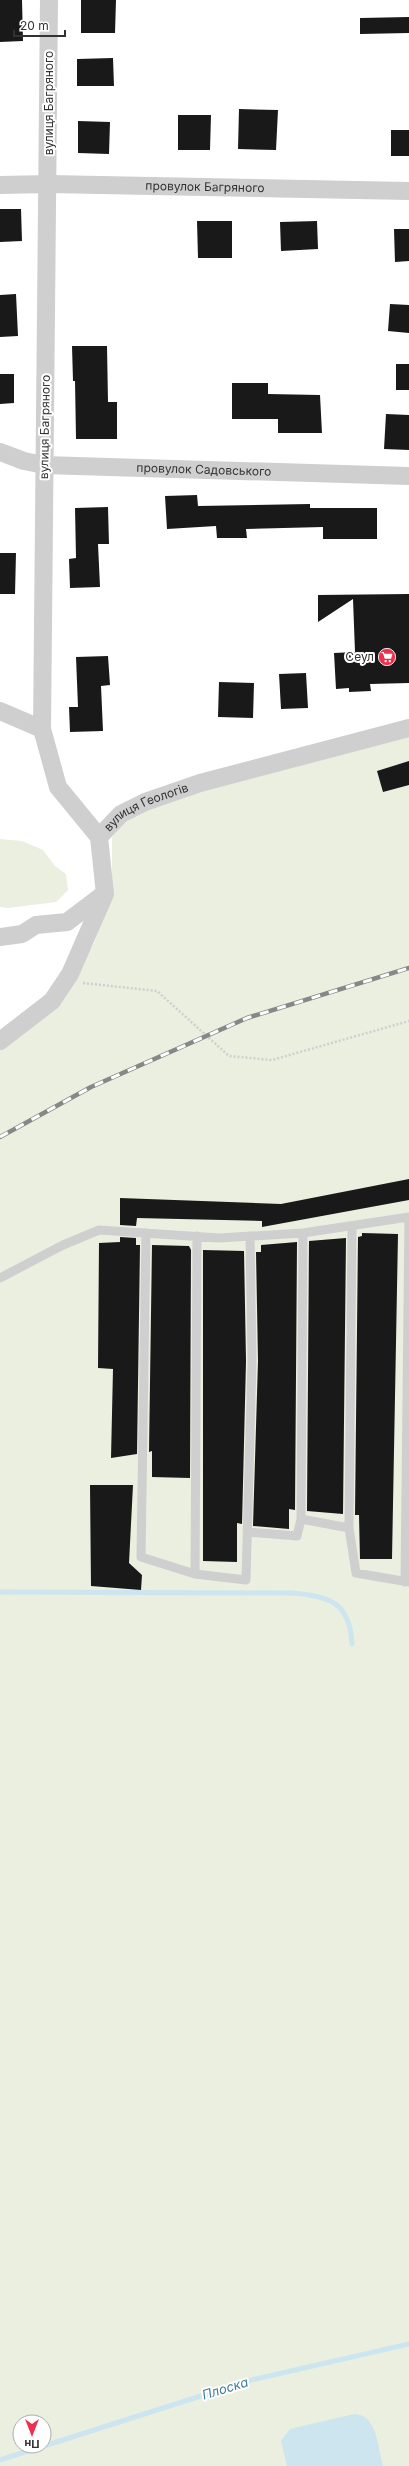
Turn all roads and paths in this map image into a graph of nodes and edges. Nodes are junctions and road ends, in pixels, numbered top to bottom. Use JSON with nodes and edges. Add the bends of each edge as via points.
{"nodes":[{"id":1,"x":49,"y":0,"type":"edge"},
{"id":2,"x":49,"y":184,"type":"junction"},
{"id":3,"x":0,"y":185,"type":"edge"},
{"id":4,"x":409,"y":191,"type":"edge"},
{"id":5,"x":0,"y":452,"type":"edge"},
{"id":6,"x":44,"y":465,"type":"junction"},
{"id":7,"x":409,"y":476,"type":"edge"},
{"id":8,"x":0,"y":711,"type":"edge"},
{"id":9,"x":409,"y":728,"type":"edge"},
{"id":10,"x":42,"y":729,"type":"junction"},
{"id":11,"x":99,"y":838,"type":"junction"},
{"id":12,"x":105,"y":894,"type":"junction"},
{"id":13,"x":0,"y":937,"type":"edge"},
{"id":14,"x":65,"y":982,"type":"junction"},
{"id":15,"x":409,"y":1021,"type":"edge"},
{"id":16,"x":0,"y":1041,"type":"edge"},
{"id":17,"x":409,"y":1217,"type":"edge"},
{"id":18,"x":352,"y":1227,"type":"junction"},
{"id":19,"x":146,"y":1234,"type":"junction"},
{"id":20,"x":303,"y":1234,"type":"junction"},
{"id":21,"x":197,"y":1236,"type":"junction"},
{"id":22,"x":250,"y":1236,"type":"junction"},
{"id":23,"x":0,"y":1278,"type":"edge"},
{"id":24,"x":301,"y":1519,"type":"junction"},
{"id":25,"x":349,"y":1528,"type":"junction"},
{"id":26,"x":247,"y":1532,"type":"junction"},
{"id":27,"x":195,"y":1574,"type":"junction"},
{"id":28,"x":407,"y":1582,"type":"edge"}],
"edges":[{"from":1,"to":2,"type":"street","name":"вулиця Багряного"},
{"from":2,"to":3,"type":"street","name":"провулок Багряного"},
{"from":2,"to":4,"type":"street","name":"провулок Багряного"},
{"from":2,"to":6,"type":"street","name":"вулиця Багряного"},
{"from":5,"to":6,"type":"street","name":"провулок Садовського"},
{"from":6,"to":7,"type":"street","name":"провулок Садовського"},
{"from":6,"to":10,"type":"street","name":"вулиця Багряного"},
{"from":8,"to":10,"type":"street"},
{"from":9,"to":11,"type":"street","name":"вулиця Геологів","via":[[200,783],[152,800],[121,814]]},
{"from":10,"to":11,"type":"street","name":"вулиця Багряного","via":[[58,787]]},
{"from":11,"to":12,"type":"street","name":"вулиця Геологів"},
{"from":12,"to":13,"type":"street","via":[[67,922],[36,925],[22,934]]},
{"from":12,"to":14,"type":"street"},
{"from":14,"to":15,"type":"path","via":[[158,991],[229,1056],[249,1059],[272,1060]]},
{"from":14,"to":16,"type":"street","via":[[52,1001]]},
{"from":17,"to":18,"type":"lane"},
{"from":17,"to":28,"type":"lane"},
{"from":18,"to":20,"type":"lane"},
{"from":18,"to":25,"type":"lane"},
{"from":19,"to":21,"type":"lane"},
{"from":19,"to":23,"type":"lane","via":[[99,1230],[63,1244]]},
{"from":19,"to":27,"type":"lane","via":[[141,1557]]},
{"from":20,"to":22,"type":"lane"},
{"from":20,"to":24,"type":"lane"},
{"from":21,"to":22,"type":"lane"},
{"from":21,"to":27,"type":"lane"},
{"from":22,"to":26,"type":"lane","via":[[252,1361]]},
{"from":24,"to":25,"type":"lane"},
{"from":24,"to":26,"type":"lane","via":[[297,1536]]},
{"from":25,"to":28,"type":"lane","via":[[356,1573]]},
{"from":26,"to":27,"type":"lane","via":[[246,1580]]}]}
